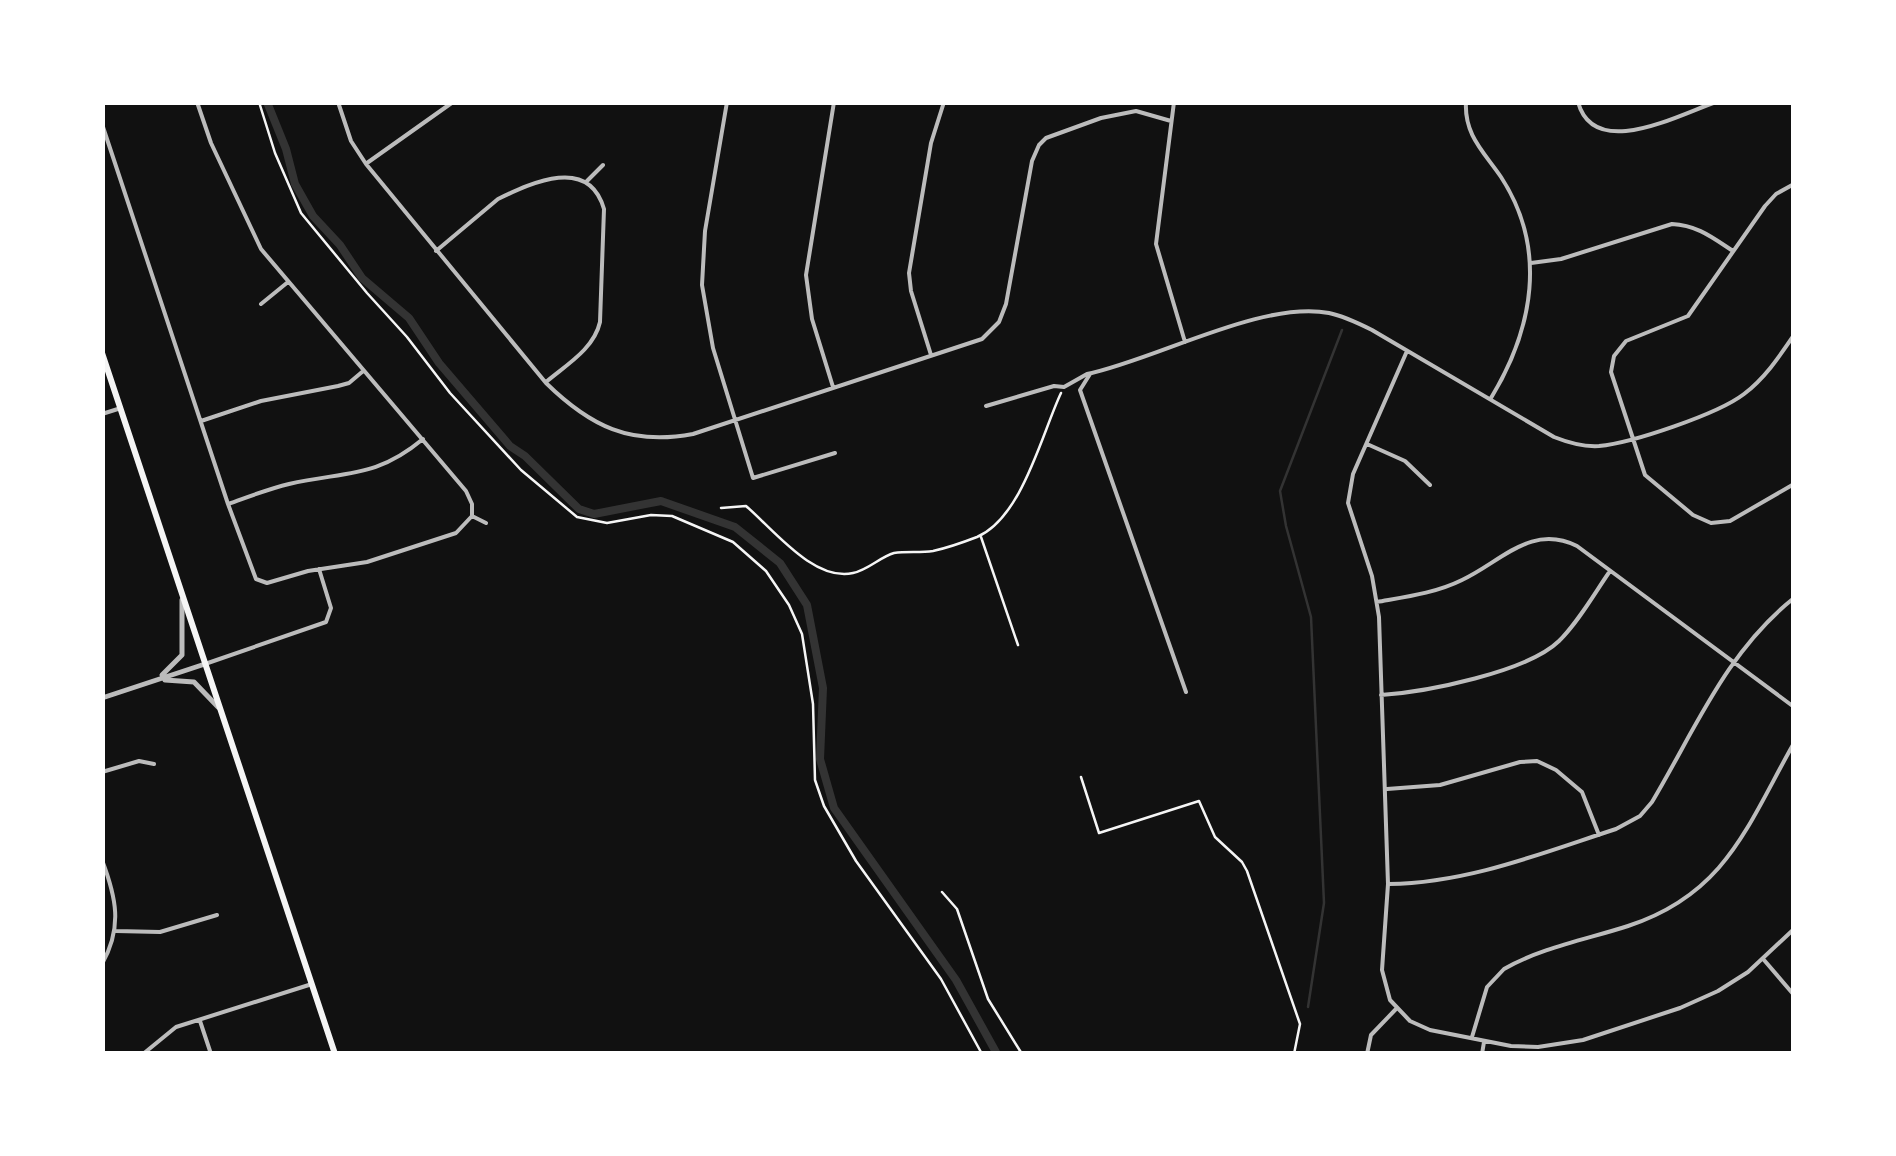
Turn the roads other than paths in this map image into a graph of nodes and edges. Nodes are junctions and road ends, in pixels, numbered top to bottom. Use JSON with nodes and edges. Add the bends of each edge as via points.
{"nodes":[{"id":1,"x":197,"y":102,"type":"edge"},
{"id":2,"x":338,"y":102,"type":"edge"},
{"id":3,"x":453,"y":102,"type":"edge"},
{"id":4,"x":728,"y":102,"type":"edge"},
{"id":5,"x":834,"y":102,"type":"edge"},
{"id":6,"x":944,"y":102,"type":"edge"},
{"id":7,"x":1174,"y":102,"type":"edge"},
{"id":8,"x":1466,"y":102,"type":"edge"},
{"id":9,"x":1578,"y":102,"type":"edge"},
{"id":10,"x":1716,"y":102,"type":"edge"},
{"id":11,"x":1172,"y":120,"type":"junction"},
{"id":12,"x":102,"y":124,"type":"edge"},
{"id":13,"x":366,"y":164,"type":"junction"},
{"id":14,"x":603,"y":165,"type":"dead end"},
{"id":15,"x":587,"y":181,"type":"junction"},
{"id":16,"x":1794,"y":184,"type":"edge"},
{"id":17,"x":436,"y":251,"type":"junction"},
{"id":18,"x":1733,"y":252,"type":"junction"},
{"id":19,"x":1529,"y":264,"type":"junction"},
{"id":20,"x":288,"y":282,"type":"junction"},
{"id":21,"x":261,"y":304,"type":"dead end"},
{"id":22,"x":1794,"y":335,"type":"edge"},
{"id":23,"x":1185,"y":342,"type":"junction"},
{"id":24,"x":1408,"y":350,"type":"junction"},
{"id":25,"x":102,"y":352,"type":"edge"},
{"id":26,"x":932,"y":357,"type":"junction"},
{"id":27,"x":363,"y":370,"type":"junction"},
{"id":28,"x":1090,"y":374,"type":"junction"},
{"id":29,"x":546,"y":383,"type":"junction"},
{"id":30,"x":834,"y":388,"type":"junction"},
{"id":31,"x":1490,"y":399,"type":"junction"},
{"id":32,"x":986,"y":406,"type":"dead end"},
{"id":33,"x":121,"y":408,"type":"junction"},
{"id":34,"x":102,"y":414,"type":"edge"},
{"id":35,"x":736,"y":420,"type":"junction"},
{"id":36,"x":201,"y":421,"type":"junction"},
{"id":37,"x":1632,"y":438,"type":"junction"},
{"id":38,"x":423,"y":440,"type":"junction"},
{"id":39,"x":1367,"y":444,"type":"junction"},
{"id":40,"x":835,"y":453,"type":"dead end"},
{"id":41,"x":1794,"y":484,"type":"edge"},
{"id":42,"x":1430,"y":485,"type":"dead end"},
{"id":43,"x":228,"y":504,"type":"junction"},
{"id":44,"x":472,"y":516,"type":"junction"},
{"id":45,"x":486,"y":523,"type":"dead end"},
{"id":46,"x":319,"y":569,"type":"junction"},
{"id":47,"x":1610,"y":571,"type":"junction"},
{"id":48,"x":182,"y":597,"type":"junction"},
{"id":49,"x":1794,"y":598,"type":"edge"},
{"id":50,"x":1377,"y":602,"type":"junction"},
{"id":51,"x":1733,"y":662,"type":"junction"},
{"id":52,"x":204,"y":664,"type":"junction"},
{"id":53,"x":157,"y":680,"type":"junction"},
{"id":54,"x":1186,"y":692,"type":"dead end"},
{"id":55,"x":1382,"y":695,"type":"junction"},
{"id":56,"x":102,"y":698,"type":"edge"},
{"id":57,"x":1794,"y":707,"type":"edge"},
{"id":58,"x":220,"y":709,"type":"junction"},
{"id":59,"x":1794,"y":742,"type":"edge"},
{"id":60,"x":154,"y":764,"type":"dead end"},
{"id":61,"x":102,"y":772,"type":"edge"},
{"id":62,"x":1386,"y":790,"type":"junction"},
{"id":63,"x":1598,"y":835,"type":"junction"},
{"id":64,"x":102,"y":860,"type":"edge"},
{"id":65,"x":1388,"y":884,"type":"junction"},
{"id":66,"x":218,"y":915,"type":"dead end"},
{"id":67,"x":1794,"y":928,"type":"edge"},
{"id":68,"x":116,"y":931,"type":"junction"},
{"id":69,"x":1763,"y":959,"type":"junction"},
{"id":70,"x":102,"y":964,"type":"edge"},
{"id":71,"x":312,"y":984,"type":"junction"},
{"id":72,"x":1794,"y":995,"type":"edge"},
{"id":73,"x":1396,"y":1009,"type":"junction"},
{"id":74,"x":200,"y":1021,"type":"junction"},
{"id":75,"x":1472,"y":1040,"type":"junction"},
{"id":76,"x":1484,"y":1042,"type":"junction"},
{"id":77,"x":143,"y":1054,"type":"edge"},
{"id":78,"x":211,"y":1054,"type":"edge"},
{"id":79,"x":336,"y":1054,"type":"edge"},
{"id":80,"x":1367,"y":1054,"type":"edge"},
{"id":81,"x":1482,"y":1054,"type":"edge"}],
"edges":[{"from":1,"to":20,"type":"street","via":[[251,233]]},
{"from":2,"to":13,"type":"street"},
{"from":3,"to":13,"type":"street"},
{"from":4,"to":35,"type":"street","via":[[702,285],[709,334]]},
{"from":5,"to":30,"type":"street","via":[[806,275]]},
{"from":6,"to":26,"type":"street","via":[[909,273]]},
{"from":7,"to":11,"type":"street"},
{"from":8,"to":19,"type":"street","via":[[1467,128],[1518,212]]},
{"from":9,"to":10,"type":"street","via":[[1594,127],[1619,134]]},
{"from":11,"to":23,"type":"street","via":[[1156,244]]},
{"from":11,"to":26,"type":"street","via":[[1121,112],[1039,145],[1002,318],[982,339]]},
{"from":12,"to":36,"type":"street"},
{"from":13,"to":17,"type":"street"},
{"from":14,"to":15,"type":"street"},
{"from":15,"to":17,"type":"street","via":[[562,174],[510,193]]},
{"from":15,"to":29,"type":"street","via":[[604,210],[600,322],[588,347]]},
{"from":16,"to":18,"type":"street","via":[[1771,200]]},
{"from":17,"to":29,"type":"street"},
{"from":18,"to":19,"type":"street","via":[[1690,225],[1672,224]]},
{"from":18,"to":37,"type":"street","via":[[1688,316],[1630,338],[1618,350],[1612,377]]},
{"from":19,"to":31,"type":"street","via":[[1522,338]]},
{"from":20,"to":21,"type":"street"},
{"from":20,"to":27,"type":"street"},
{"from":22,"to":37,"type":"street","via":[[1756,385],[1734,402]]},
{"from":23,"to":24,"type":"street","via":[[1302,311],[1340,316]]},
{"from":23,"to":28,"type":"street"},
{"from":24,"to":31,"type":"street"},
{"from":24,"to":39,"type":"street"},
{"from":25,"to":33,"type":"main road"},
{"from":26,"to":30,"type":"street"},
{"from":27,"to":36,"type":"street","via":[[338,386]]},
{"from":27,"to":38,"type":"street"},
{"from":28,"to":32,"type":"street","via":[[1064,388]]},
{"from":28,"to":54,"type":"street","via":[[1080,390]]},
{"from":29,"to":35,"type":"street","via":[[588,420],[625,434],[681,436]]},
{"from":30,"to":35,"type":"street"},
{"from":31,"to":37,"type":"street","via":[[1572,443],[1600,446]]},
{"from":33,"to":34,"type":"street"},
{"from":33,"to":48,"type":"main road"},
{"from":35,"to":40,"type":"street","via":[[754,478]]},
{"from":36,"to":43,"type":"street"},
{"from":37,"to":41,"type":"street","via":[[1651,482],[1706,522],[1738,518]]},
{"from":38,"to":43,"type":"street","via":[[382,467]]},
{"from":38,"to":44,"type":"street","via":[[470,498]]},
{"from":39,"to":42,"type":"street","via":[[1400,458]]},
{"from":39,"to":50,"type":"street","via":[[1348,503]]},
{"from":43,"to":46,"type":"street","via":[[259,582]]},
{"from":44,"to":45,"type":"street"},
{"from":44,"to":46,"type":"street","via":[[456,533],[368,562]]},
{"from":46,"to":52,"type":"street","via":[[331,608],[326,622]]},
{"from":47,"to":50,"type":"street","via":[[1570,542],[1536,539],[1458,582]]},
{"from":47,"to":51,"type":"street"},
{"from":47,"to":55,"type":"street","via":[[1563,636],[1538,656],[1440,687]]},
{"from":48,"to":52,"type":"main road"},
{"from":48,"to":53,"type":"street","via":[[182,655]]},
{"from":49,"to":51,"type":"street"},
{"from":50,"to":55,"type":"street"},
{"from":51,"to":57,"type":"street"},
{"from":51,"to":63,"type":"street","via":[[1646,810]]},
{"from":52,"to":53,"type":"street"},
{"from":52,"to":58,"type":"main road"},
{"from":53,"to":56,"type":"street"},
{"from":53,"to":58,"type":"street","via":[[194,682]]},
{"from":55,"to":62,"type":"street"},
{"from":58,"to":71,"type":"main road"},
{"from":59,"to":75,"type":"street","via":[[1709,881],[1656,916],[1504,969],[1487,987]]},
{"from":60,"to":61,"type":"street"},
{"from":62,"to":63,"type":"street","via":[[1440,785],[1538,761],[1579,788]]},
{"from":62,"to":65,"type":"street"},
{"from":63,"to":65,"type":"street","via":[[1471,875]]},
{"from":64,"to":68,"type":"street","via":[[115,897]]},
{"from":65,"to":73,"type":"street","via":[[1382,970]]},
{"from":66,"to":68,"type":"street","via":[[160,932]]},
{"from":67,"to":69,"type":"street"},
{"from":68,"to":70,"type":"street"},
{"from":69,"to":72,"type":"street"},
{"from":69,"to":76,"type":"street","via":[[1696,1002],[1583,1040],[1538,1047]]},
{"from":71,"to":74,"type":"street"},
{"from":71,"to":79,"type":"main road"},
{"from":73,"to":75,"type":"street","via":[[1416,1024]]},
{"from":73,"to":80,"type":"street","via":[[1377,1026]]},
{"from":74,"to":77,"type":"street","via":[[163,1035]]},
{"from":74,"to":78,"type":"street"},
{"from":75,"to":76,"type":"street"},
{"from":76,"to":81,"type":"street"}]}
